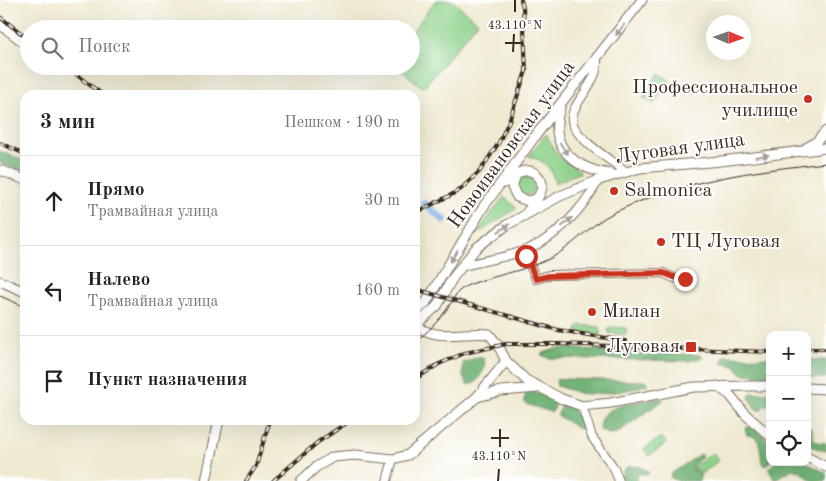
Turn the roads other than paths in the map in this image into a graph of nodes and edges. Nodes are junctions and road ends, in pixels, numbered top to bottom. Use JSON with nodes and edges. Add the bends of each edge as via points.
{"nodes":[{"id":1,"x":642,"y":0,"type":"edge"},
{"id":2,"x":0,"y":25,"type":"edge"},
{"id":3,"x":20,"y":40,"type":"edge"},
{"id":4,"x":597,"y":60,"type":"junction"},
{"id":5,"x":561,"y":103,"type":"junction"},
{"id":6,"x":826,"y":131,"type":"edge"},
{"id":7,"x":826,"y":148,"type":"edge"},
{"id":8,"x":804,"y":150,"type":"junction"},
{"id":9,"x":520,"y":158,"type":"junction"},
{"id":10,"x":0,"y":170,"type":"edge"},
{"id":11,"x":627,"y":172,"type":"junction"},
{"id":12,"x":617,"y":174,"type":"junction"},
{"id":13,"x":515,"y":176,"type":"junction"},
{"id":14,"x":20,"y":178,"type":"edge"},
{"id":15,"x":599,"y":180,"type":"junction"},
{"id":16,"x":499,"y":186,"type":"junction"},
{"id":17,"x":560,"y":196,"type":"junction"},
{"id":18,"x":536,"y":198,"type":"junction"},
{"id":19,"x":525,"y":215,"type":"junction"},
{"id":20,"x":524,"y":251,"type":"junction"},
{"id":21,"x":460,"y":267,"type":"junction"},
{"id":22,"x":685,"y":279,"type":"dead end"},
{"id":23,"x":0,"y":281,"type":"edge"},
{"id":24,"x":20,"y":290,"type":"edge"},
{"id":25,"x":420,"y":308,"type":"edge"},
{"id":26,"x":420,"y":320,"type":"edge"},
{"id":27,"x":420,"y":329,"type":"edge"},
{"id":28,"x":506,"y":361,"type":"junction"},
{"id":29,"x":717,"y":386,"type":"junction"},
{"id":30,"x":742,"y":386,"type":"junction"},
{"id":31,"x":766,"y":386,"type":"edge"},
{"id":32,"x":538,"y":388,"type":"junction"},
{"id":33,"x":811,"y":388,"type":"edge"},
{"id":34,"x":826,"y":389,"type":"edge"},
{"id":35,"x":477,"y":397,"type":"junction"},
{"id":36,"x":582,"y":406,"type":"junction"},
{"id":37,"x":738,"y":406,"type":"junction"},
{"id":38,"x":218,"y":425,"type":"edge"},
{"id":39,"x":766,"y":433,"type":"edge"},
{"id":40,"x":392,"y":459,"type":"junction"},
{"id":41,"x":811,"y":459,"type":"edge"},
{"id":42,"x":826,"y":467,"type":"edge"},
{"id":43,"x":206,"y":481,"type":"edge"},
{"id":44,"x":301,"y":481,"type":"edge"},
{"id":45,"x":387,"y":481,"type":"edge"},
{"id":46,"x":619,"y":481,"type":"edge"}],
"edges":[{"from":1,"to":4,"type":"main road","name":"Новоивановская улица","one_way":true},
{"from":2,"to":3,"type":"street"},
{"from":4,"to":5,"type":"main road","name":"Новоивановская улица"},
{"from":4,"to":11,"type":"street","via":[[596,71],[574,111],[574,129]]},
{"from":5,"to":9,"type":"main road","name":"Новоивановская улица"},
{"from":5,"to":12,"type":"main road","one_way":true,"via":[[556,125],[561,147],[589,169]]},
{"from":6,"to":8,"type":"main road"},
{"from":7,"to":8,"type":"main road","name":"Луговая улица"},
{"from":11,"to":8,"type":"main road","name":"Луговая улица","one_way":true},
{"from":9,"to":13,"type":"main road"},
{"from":9,"to":16,"type":"main road","name":"Новоивановская улица"},
{"from":10,"to":14,"type":"main road"},
{"from":11,"to":12,"type":"main road","name":"Луговая улица"},
{"from":12,"to":15,"type":"main road","name":"Луговая улица"},
{"from":13,"to":16,"type":"main road"},
{"from":13,"to":18,"type":"main road","via":[[512,183],[514,194],[524,201]]},
{"from":13,"to":18,"type":"main road","via":[[524,171],[537,174],[542,186]]},
{"from":15,"to":17,"type":"main road","name":"Луговая улица"},
{"from":20,"to":15,"type":"street","one_way":true,"via":[[572,218]]},
{"from":16,"to":25,"type":"main road","name":"Новоивановская улица","one_way":true},
{"from":17,"to":18,"type":"main road"},
{"from":17,"to":19,"type":"main road","name":"Луговая улица"},
{"from":18,"to":19,"type":"main road"},
{"from":21,"to":19,"type":"main road","name":"Луговая улица","one_way":true,"via":[[487,239]]},
{"from":20,"to":21,"type":"street"},
{"from":20,"to":22,"type":"street","via":[[536,279],[663,273]]},
{"from":21,"to":26,"type":"main road","name":"Луговая улица","via":[[436,306]]},
{"from":23,"to":24,"type":"main road"},
{"from":27,"to":28,"type":"main road","via":[[432,334],[489,334]]},
{"from":28,"to":32,"type":"main road"},
{"from":28,"to":35,"type":"main road"},
{"from":29,"to":30,"type":"main road"},
{"from":29,"to":36,"type":"main road"},
{"from":29,"to":37,"type":"main road"},
{"from":30,"to":31,"type":"main road"},
{"from":30,"to":37,"type":"main road","via":[[735,394]]},
{"from":32,"to":35,"type":"main road"},
{"from":32,"to":36,"type":"main road"},
{"from":33,"to":34,"type":"main road"},
{"from":35,"to":40,"type":"main road","via":[[408,455]]},
{"from":36,"to":46,"type":"street","via":[[592,437],[614,468]]},
{"from":37,"to":39,"type":"main road"},
{"from":38,"to":43,"type":"main road"},
{"from":40,"to":44,"type":"main road","via":[[356,455],[333,457]]},
{"from":40,"to":45,"type":"street"},
{"from":41,"to":42,"type":"main road"}]}
